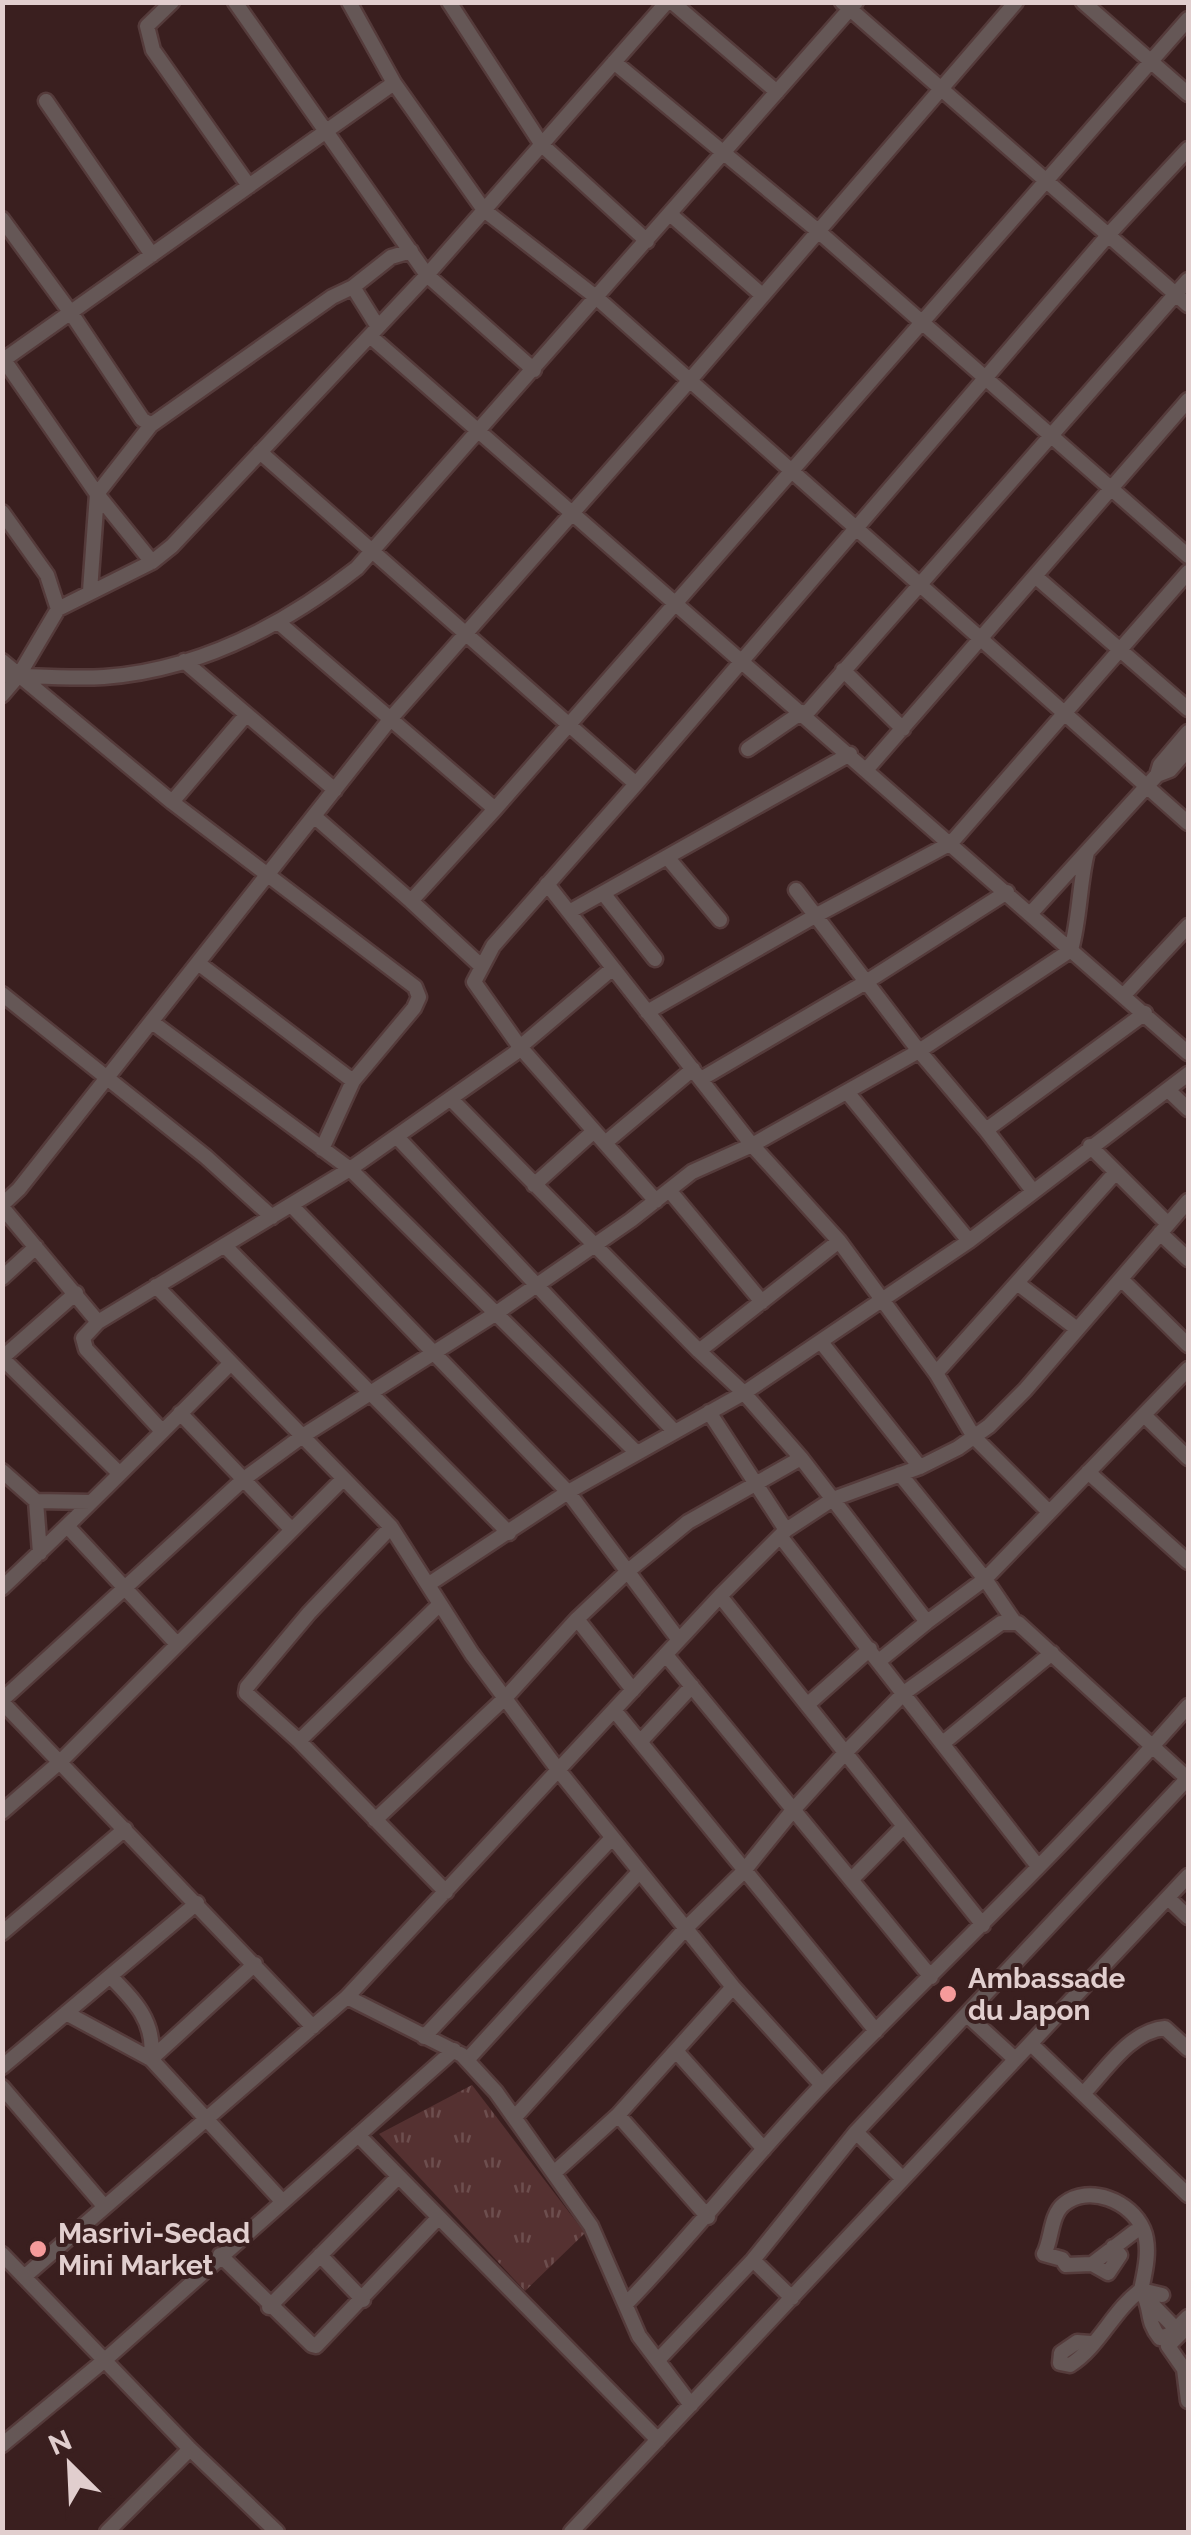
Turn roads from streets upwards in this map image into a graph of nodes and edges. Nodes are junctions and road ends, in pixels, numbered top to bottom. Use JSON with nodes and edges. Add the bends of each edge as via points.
{"nodes":[{"id":1,"x":172,"y":2,"type":"edge"},
{"id":2,"x":235,"y":2,"type":"edge"},
{"id":3,"x":349,"y":2,"type":"edge"},
{"id":4,"x":449,"y":2,"type":"edge"},
{"id":5,"x":669,"y":2,"type":"edge"},
{"id":6,"x":1016,"y":2,"type":"edge"},
{"id":7,"x":1084,"y":2,"type":"edge"},
{"id":8,"x":849,"y":5,"type":"edge"},
{"id":9,"x":1188,"y":19,"type":"edge"},
{"id":10,"x":1152,"y":61,"type":"junction"},
{"id":11,"x":614,"y":62,"type":"junction"},
{"id":12,"x":394,"y":82,"type":"junction"},
{"id":13,"x":940,"y":88,"type":"junction"},
{"id":14,"x":777,"y":92,"type":"junction"},
{"id":15,"x":1188,"y":94,"type":"edge"},
{"id":16,"x":46,"y":101,"type":"dead end"},
{"id":17,"x":327,"y":131,"type":"junction"},
{"id":18,"x":542,"y":145,"type":"junction"},
{"id":19,"x":1188,"y":148,"type":"edge"},
{"id":20,"x":723,"y":154,"type":"junction"},
{"id":21,"x":1046,"y":181,"type":"junction"},
{"id":22,"x":249,"y":186,"type":"junction"},
{"id":23,"x":484,"y":210,"type":"junction"},
{"id":24,"x":670,"y":214,"type":"junction"},
{"id":25,"x":2,"y":219,"type":"edge"},
{"id":26,"x":818,"y":231,"type":"junction"},
{"id":27,"x":1110,"y":233,"type":"junction"},
{"id":28,"x":647,"y":241,"type":"junction"},
{"id":29,"x":411,"y":251,"type":"junction"},
{"id":30,"x":152,"y":255,"type":"junction"},
{"id":31,"x":427,"y":275,"type":"junction"},
{"id":32,"x":1188,"y":280,"type":"edge"},
{"id":33,"x":353,"y":287,"type":"junction"},
{"id":34,"x":762,"y":295,"type":"junction"},
{"id":35,"x":597,"y":298,"type":"junction"},
{"id":36,"x":1182,"y":300,"type":"edge"},
{"id":37,"x":71,"y":312,"type":"junction"},
{"id":38,"x":922,"y":323,"type":"junction"},
{"id":39,"x":374,"y":332,"type":"junction"},
{"id":40,"x":3,"y":360,"type":"edge"},
{"id":41,"x":534,"y":370,"type":"junction"},
{"id":42,"x":690,"y":380,"type":"junction"},
{"id":43,"x":984,"y":380,"type":"junction"},
{"id":44,"x":1188,"y":400,"type":"edge"},
{"id":45,"x":151,"y":425,"type":"junction"},
{"id":46,"x":480,"y":431,"type":"junction"},
{"id":47,"x":1050,"y":436,"type":"junction"},
{"id":48,"x":260,"y":452,"type":"junction"},
{"id":49,"x":794,"y":469,"type":"junction"},
{"id":50,"x":1111,"y":488,"type":"junction"},
{"id":51,"x":96,"y":494,"type":"junction"},
{"id":52,"x":2,"y":512,"type":"edge"},
{"id":53,"x":574,"y":513,"type":"junction"},
{"id":54,"x":853,"y":528,"type":"junction"},
{"id":55,"x":374,"y":552,"type":"junction"},
{"id":56,"x":1188,"y":556,"type":"edge"},
{"id":57,"x":152,"y":562,"type":"junction"},
{"id":58,"x":1188,"y":572,"type":"edge"},
{"id":59,"x":1035,"y":576,"type":"junction"},
{"id":60,"x":918,"y":583,"type":"junction"},
{"id":61,"x":90,"y":590,"type":"junction"},
{"id":62,"x":676,"y":603,"type":"junction"},
{"id":63,"x":58,"y":609,"type":"junction"},
{"id":64,"x":278,"y":622,"type":"junction"},
{"id":65,"x":466,"y":634,"type":"junction"},
{"id":66,"x":981,"y":639,"type":"junction"},
{"id":67,"x":1120,"y":650,"type":"junction"},
{"id":68,"x":742,"y":660,"type":"junction"},
{"id":69,"x":2,"y":661,"type":"edge"},
{"id":70,"x":184,"y":661,"type":"junction"},
{"id":71,"x":843,"y":670,"type":"junction"},
{"id":72,"x":2,"y":675,"type":"edge"},
{"id":73,"x":19,"y":675,"type":"junction"},
{"id":74,"x":2,"y":695,"type":"edge"},
{"id":75,"x":1188,"y":708,"type":"edge"},
{"id":76,"x":803,"y":714,"type":"junction"},
{"id":77,"x":1064,"y":714,"type":"junction"},
{"id":78,"x":246,"y":715,"type":"junction"},
{"id":79,"x":392,"y":718,"type":"junction"},
{"id":80,"x":569,"y":725,"type":"junction"},
{"id":81,"x":903,"y":729,"type":"junction"},
{"id":82,"x":1188,"y":732,"type":"edge"},
{"id":83,"x":748,"y":749,"type":"dead end"},
{"id":84,"x":1188,"y":749,"type":"edge"},
{"id":85,"x":850,"y":754,"type":"junction"},
{"id":86,"x":867,"y":769,"type":"junction"},
{"id":87,"x":1152,"y":781,"type":"junction"},
{"id":88,"x":636,"y":784,"type":"junction"},
{"id":89,"x":335,"y":790,"type":"junction"},
{"id":90,"x":172,"y":802,"type":"junction"},
{"id":91,"x":495,"y":809,"type":"junction"},
{"id":92,"x":314,"y":816,"type":"junction"},
{"id":93,"x":1188,"y":823,"type":"edge"},
{"id":94,"x":951,"y":843,"type":"junction"},
{"id":95,"x":1087,"y":852,"type":"junction"},
{"id":96,"x":667,"y":856,"type":"junction"},
{"id":97,"x":267,"y":876,"type":"junction"},
{"id":98,"x":547,"y":884,"type":"junction"},
{"id":99,"x":796,"y":890,"type":"dead end"},
{"id":100,"x":1007,"y":892,"type":"junction"},
{"id":101,"x":603,"y":893,"type":"junction"},
{"id":102,"x":411,"y":901,"type":"junction"},
{"id":103,"x":569,"y":912,"type":"junction"},
{"id":104,"x":1031,"y":913,"type":"junction"},
{"id":105,"x":815,"y":916,"type":"junction"},
{"id":106,"x":720,"y":920,"type":"dead end"},
{"id":107,"x":1188,"y":926,"type":"edge"},
{"id":108,"x":1072,"y":950,"type":"junction"},
{"id":109,"x":655,"y":959,"type":"dead end"},
{"id":110,"x":198,"y":963,"type":"junction"},
{"id":111,"x":480,"y":965,"type":"junction"},
{"id":112,"x":613,"y":968,"type":"junction"},
{"id":113,"x":866,"y":982,"type":"junction"},
{"id":114,"x":2,"y":994,"type":"edge"},
{"id":115,"x":1124,"y":995,"type":"junction"},
{"id":116,"x":648,"y":1012,"type":"junction"},
{"id":117,"x":1144,"y":1013,"type":"junction"},
{"id":118,"x":152,"y":1022,"type":"junction"},
{"id":119,"x":520,"y":1047,"type":"junction"},
{"id":120,"x":919,"y":1051,"type":"junction"},
{"id":121,"x":1188,"y":1053,"type":"edge"},
{"id":122,"x":697,"y":1074,"type":"junction"},
{"id":123,"x":1188,"y":1074,"type":"edge"},
{"id":124,"x":108,"y":1078,"type":"junction"},
{"id":125,"x":353,"y":1082,"type":"junction"},
{"id":126,"x":1168,"y":1090,"type":"junction"},
{"id":127,"x":847,"y":1092,"type":"junction"},
{"id":128,"x":452,"y":1099,"type":"junction"},
{"id":129,"x":1188,"y":1110,"type":"edge"},
{"id":130,"x":986,"y":1130,"type":"junction"},
{"id":131,"x":600,"y":1137,"type":"junction"},
{"id":132,"x":398,"y":1138,"type":"junction"},
{"id":133,"x":752,"y":1144,"type":"junction"},
{"id":134,"x":1090,"y":1146,"type":"junction"},
{"id":135,"x":322,"y":1148,"type":"junction"},
{"id":136,"x":350,"y":1169,"type":"junction"},
{"id":137,"x":1116,"y":1172,"type":"junction"},
{"id":138,"x":534,"y":1185,"type":"junction"},
{"id":139,"x":668,"y":1190,"type":"junction"},
{"id":140,"x":1033,"y":1191,"type":"junction"},
{"id":141,"x":656,"y":1201,"type":"junction"},
{"id":142,"x":1188,"y":1202,"type":"edge"},
{"id":143,"x":291,"y":1205,"type":"junction"},
{"id":144,"x":2,"y":1206,"type":"edge"},
{"id":145,"x":272,"y":1217,"type":"junction"},
{"id":146,"x":1164,"y":1229,"type":"junction"},
{"id":147,"x":840,"y":1241,"type":"junction"},
{"id":148,"x":969,"y":1241,"type":"junction"},
{"id":149,"x":594,"y":1245,"type":"junction"},
{"id":150,"x":36,"y":1246,"type":"junction"},
{"id":151,"x":226,"y":1246,"type":"junction"},
{"id":152,"x":1188,"y":1258,"type":"edge"},
{"id":153,"x":2,"y":1278,"type":"edge"},
{"id":154,"x":1121,"y":1279,"type":"junction"},
{"id":155,"x":1017,"y":1282,"type":"junction"},
{"id":156,"x":536,"y":1285,"type":"junction"},
{"id":157,"x":156,"y":1286,"type":"junction"},
{"id":158,"x":76,"y":1294,"type":"junction"},
{"id":159,"x":884,"y":1300,"type":"junction"},
{"id":160,"x":762,"y":1302,"type":"junction"},
{"id":161,"x":494,"y":1314,"type":"junction"},
{"id":162,"x":98,"y":1322,"type":"junction"},
{"id":163,"x":1078,"y":1329,"type":"junction"},
{"id":164,"x":821,"y":1342,"type":"junction"},
{"id":165,"x":1188,"y":1345,"type":"edge"},
{"id":166,"x":436,"y":1352,"type":"junction"},
{"id":167,"x":698,"y":1352,"type":"junction"},
{"id":168,"x":2,"y":1358,"type":"edge"},
{"id":169,"x":231,"y":1363,"type":"junction"},
{"id":170,"x":1188,"y":1369,"type":"edge"},
{"id":171,"x":936,"y":1373,"type":"junction"},
{"id":172,"x":744,"y":1393,"type":"junction"},
{"id":173,"x":371,"y":1395,"type":"junction"},
{"id":174,"x":709,"y":1412,"type":"junction"},
{"id":175,"x":180,"y":1413,"type":"junction"},
{"id":176,"x":1144,"y":1415,"type":"junction"},
{"id":177,"x":162,"y":1431,"type":"junction"},
{"id":178,"x":674,"y":1431,"type":"junction"},
{"id":179,"x":302,"y":1436,"type":"junction"},
{"id":180,"x":974,"y":1437,"type":"junction"},
{"id":181,"x":1185,"y":1448,"type":"edge"},
{"id":182,"x":636,"y":1452,"type":"junction"},
{"id":183,"x":801,"y":1458,"type":"junction"},
{"id":184,"x":920,"y":1466,"type":"junction"},
{"id":185,"x":2,"y":1472,"type":"edge"},
{"id":186,"x":119,"y":1472,"type":"junction"},
{"id":187,"x":1088,"y":1472,"type":"junction"},
{"id":188,"x":900,"y":1474,"type":"junction"},
{"id":189,"x":343,"y":1478,"type":"junction"},
{"id":190,"x":244,"y":1480,"type":"junction"},
{"id":191,"x":757,"y":1484,"type":"junction"},
{"id":192,"x":568,"y":1492,"type":"junction"},
{"id":193,"x":833,"y":1499,"type":"junction"},
{"id":194,"x":36,"y":1501,"type":"junction"},
{"id":195,"x":90,"y":1502,"type":"junction"},
{"id":196,"x":1049,"y":1512,"type":"junction"},
{"id":197,"x":391,"y":1527,"type":"junction"},
{"id":198,"x":68,"y":1528,"type":"junction"},
{"id":199,"x":292,"y":1530,"type":"junction"},
{"id":200,"x":783,"y":1533,"type":"junction"},
{"id":201,"x":510,"y":1534,"type":"junction"},
{"id":202,"x":40,"y":1554,"type":"junction"},
{"id":203,"x":1188,"y":1562,"type":"edge"},
{"id":204,"x":628,"y":1571,"type":"junction"},
{"id":205,"x":985,"y":1580,"type":"junction"},
{"id":206,"x":429,"y":1584,"type":"junction"},
{"id":207,"x":2,"y":1588,"type":"edge"},
{"id":208,"x":125,"y":1588,"type":"junction"},
{"id":209,"x":720,"y":1596,"type":"junction"},
{"id":210,"x":439,"y":1605,"type":"junction"},
{"id":211,"x":577,"y":1619,"type":"junction"},
{"id":212,"x":1013,"y":1620,"type":"junction"},
{"id":213,"x":927,"y":1622,"type":"junction"},
{"id":214,"x":679,"y":1640,"type":"junction"},
{"id":215,"x":176,"y":1643,"type":"junction"},
{"id":216,"x":1052,"y":1653,"type":"junction"},
{"id":217,"x":666,"y":1654,"type":"junction"},
{"id":218,"x":874,"y":1655,"type":"junction"},
{"id":219,"x":692,"y":1686,"type":"junction"},
{"id":220,"x":633,"y":1690,"type":"junction"},
{"id":221,"x":904,"y":1693,"type":"junction"},
{"id":222,"x":506,"y":1696,"type":"junction"},
{"id":223,"x":2,"y":1700,"type":"edge"},
{"id":224,"x":807,"y":1705,"type":"junction"},
{"id":225,"x":1188,"y":1706,"type":"edge"},
{"id":226,"x":614,"y":1710,"type":"junction"},
{"id":227,"x":299,"y":1741,"type":"junction"},
{"id":228,"x":640,"y":1742,"type":"junction"},
{"id":229,"x":942,"y":1743,"type":"junction"},
{"id":230,"x":1153,"y":1747,"type":"junction"},
{"id":231,"x":846,"y":1753,"type":"junction"},
{"id":232,"x":60,"y":1761,"type":"junction"},
{"id":233,"x":558,"y":1771,"type":"junction"},
{"id":234,"x":1188,"y":1778,"type":"edge"},
{"id":235,"x":793,"y":1810,"type":"junction"},
{"id":236,"x":2,"y":1812,"type":"edge"},
{"id":237,"x":375,"y":1820,"type":"junction"},
{"id":238,"x":904,"y":1826,"type":"junction"},
{"id":239,"x":125,"y":1828,"type":"junction"},
{"id":240,"x":612,"y":1838,"type":"junction"},
{"id":241,"x":1037,"y":1865,"type":"junction"},
{"id":242,"x":639,"y":1872,"type":"junction"},
{"id":243,"x":743,"y":1872,"type":"junction"},
{"id":244,"x":1188,"y":1876,"type":"edge"},
{"id":245,"x":851,"y":1880,"type":"junction"},
{"id":246,"x":446,"y":1892,"type":"junction"},
{"id":247,"x":1168,"y":1898,"type":"junction"},
{"id":248,"x":197,"y":1903,"type":"junction"},
{"id":249,"x":1188,"y":1917,"type":"edge"},
{"id":250,"x":983,"y":1924,"type":"junction"},
{"id":251,"x":686,"y":1928,"type":"junction"},
{"id":252,"x":2,"y":1933,"type":"edge"},
{"id":253,"x":254,"y":1964,"type":"junction"},
{"id":254,"x":110,"y":1976,"type":"junction"},
{"id":255,"x":931,"y":1977,"type":"junction"},
{"id":256,"x":733,"y":1987,"type":"junction"},
{"id":257,"x":347,"y":1997,"type":"junction"},
{"id":258,"x":66,"y":2013,"type":"junction"},
{"id":259,"x":967,"y":2015,"type":"junction"},
{"id":260,"x":313,"y":2026,"type":"junction"},
{"id":261,"x":876,"y":2031,"type":"junction"},
{"id":262,"x":424,"y":2037,"type":"junction"},
{"id":263,"x":1030,"y":2044,"type":"junction"},
{"id":264,"x":1188,"y":2048,"type":"edge"},
{"id":265,"x":454,"y":2050,"type":"junction"},
{"id":266,"x":676,"y":2051,"type":"junction"},
{"id":267,"x":152,"y":2059,"type":"junction"},
{"id":268,"x":1016,"y":2059,"type":"junction"},
{"id":269,"x":468,"y":2060,"type":"junction"},
{"id":270,"x":2,"y":2067,"type":"edge"},
{"id":271,"x":822,"y":2085,"type":"junction"},
{"id":272,"x":2,"y":2087,"type":"edge"},
{"id":273,"x":1083,"y":2094,"type":"junction"},
{"id":274,"x":618,"y":2116,"type":"junction"},
{"id":275,"x":515,"y":2117,"type":"junction"},
{"id":276,"x":207,"y":2121,"type":"junction"},
{"id":277,"x":856,"y":2132,"type":"junction"},
{"id":278,"x":358,"y":2134,"type":"junction"},
{"id":279,"x":764,"y":2149,"type":"junction"},
{"id":280,"x":555,"y":2172,"type":"junction"},
{"id":281,"x":398,"y":2177,"type":"junction"},
{"id":282,"x":903,"y":2179,"type":"junction"},
{"id":283,"x":1188,"y":2195,"type":"edge"},
{"id":284,"x":282,"y":2201,"type":"junction"},
{"id":285,"x":104,"y":2206,"type":"junction"},
{"id":286,"x":708,"y":2217,"type":"junction"},
{"id":287,"x":438,"y":2218,"type":"junction"},
{"id":288,"x":1134,"y":2232,"type":"dead end"},
{"id":289,"x":2,"y":2254,"type":"edge"},
{"id":290,"x":320,"y":2255,"type":"junction"},
{"id":291,"x":220,"y":2256,"type":"junction"},
{"id":292,"x":752,"y":2260,"type":"junction"},
{"id":293,"x":24,"y":2277,"type":"junction"},
{"id":294,"x":1142,"y":2292,"type":"junction"},
{"id":295,"x":1162,"y":2295,"type":"dead end"},
{"id":296,"x":792,"y":2298,"type":"junction"},
{"id":297,"x":363,"y":2300,"type":"junction"},
{"id":298,"x":626,"y":2304,"type":"junction"},
{"id":299,"x":269,"y":2307,"type":"junction"},
{"id":300,"x":1188,"y":2317,"type":"edge"},
{"id":301,"x":1182,"y":2328,"type":"edge"},
{"id":302,"x":1091,"y":2344,"type":"dead end"},
{"id":303,"x":106,"y":2360,"type":"junction"},
{"id":304,"x":658,"y":2360,"type":"junction"},
{"id":305,"x":1188,"y":2401,"type":"edge"},
{"id":306,"x":691,"y":2405,"type":"junction"},
{"id":307,"x":658,"y":2440,"type":"junction"},
{"id":308,"x":2,"y":2444,"type":"edge"},
{"id":309,"x":190,"y":2449,"type":"junction"},
{"id":310,"x":264,"y":2520,"type":"junction"},
{"id":311,"x":115,"y":2530,"type":"edge"},
{"id":312,"x":252,"y":2532,"type":"edge"},
{"id":313,"x":276,"y":2532,"type":"edge"},
{"id":314,"x":571,"y":2532,"type":"edge"}],
"edges":[{"from":1,"to":22,"type":"street","via":[[147,26],[153,50]]},
{"from":2,"to":17,"type":"street"},
{"from":3,"to":12,"type":"street"},
{"from":4,"to":18,"type":"street"},
{"from":5,"to":11,"type":"street"},
{"from":5,"to":14,"type":"street"},
{"from":6,"to":13,"type":"street"},
{"from":7,"to":10,"type":"street"},
{"from":8,"to":13,"type":"street"},
{"from":8,"to":14,"type":"street"},
{"from":9,"to":10,"type":"street"},
{"from":10,"to":15,"type":"street"},
{"from":10,"to":21,"type":"street"},
{"from":11,"to":18,"type":"street"},
{"from":11,"to":20,"type":"street"},
{"from":12,"to":17,"type":"street"},
{"from":12,"to":23,"type":"street"},
{"from":13,"to":21,"type":"street"},
{"from":13,"to":26,"type":"street"},
{"from":14,"to":20,"type":"street"},
{"from":16,"to":30,"type":"street"},
{"from":17,"to":22,"type":"street"},
{"from":17,"to":29,"type":"street"},
{"from":18,"to":23,"type":"street"},
{"from":18,"to":28,"type":"street"},
{"from":19,"to":27,"type":"street"},
{"from":20,"to":24,"type":"street"},
{"from":20,"to":26,"type":"street"},
{"from":21,"to":27,"type":"street"},
{"from":21,"to":38,"type":"street"},
{"from":22,"to":30,"type":"street"},
{"from":23,"to":31,"type":"street"},
{"from":23,"to":35,"type":"street"},
{"from":24,"to":28,"type":"street"},
{"from":24,"to":34,"type":"street"},
{"from":25,"to":37,"type":"street"},
{"from":26,"to":34,"type":"street"},
{"from":26,"to":38,"type":"street"},
{"from":27,"to":36,"type":"street"},
{"from":27,"to":43,"type":"street"},
{"from":28,"to":35,"type":"street"},
{"from":29,"to":31,"type":"street"},
{"from":29,"to":33,"type":"street","via":[[391,257]]},
{"from":30,"to":37,"type":"street"},
{"from":31,"to":39,"type":"street"},
{"from":31,"to":41,"type":"street"},
{"from":32,"to":36,"type":"street"},
{"from":33,"to":39,"type":"street"},
{"from":33,"to":45,"type":"street"},
{"from":34,"to":42,"type":"street"},
{"from":35,"to":41,"type":"street"},
{"from":35,"to":42,"type":"street"},
{"from":36,"to":47,"type":"street"},
{"from":37,"to":40,"type":"street"},
{"from":37,"to":45,"type":"street"},
{"from":38,"to":43,"type":"street"},
{"from":38,"to":49,"type":"street"},
{"from":39,"to":46,"type":"street"},
{"from":39,"to":48,"type":"street"},
{"from":40,"to":51,"type":"street"},
{"from":41,"to":46,"type":"street"},
{"from":42,"to":49,"type":"street"},
{"from":42,"to":53,"type":"street"},
{"from":43,"to":47,"type":"street"},
{"from":43,"to":54,"type":"street"},
{"from":44,"to":50,"type":"street"},
{"from":45,"to":51,"type":"street"},
{"from":46,"to":53,"type":"street"},
{"from":46,"to":55,"type":"street"},
{"from":47,"to":50,"type":"street"},
{"from":47,"to":60,"type":"street"},
{"from":48,"to":55,"type":"street"},
{"from":48,"to":57,"type":"street"},
{"from":49,"to":54,"type":"street"},
{"from":49,"to":62,"type":"street"},
{"from":50,"to":56,"type":"street"},
{"from":50,"to":59,"type":"street"},
{"from":51,"to":57,"type":"street"},
{"from":51,"to":61,"type":"street"},
{"from":52,"to":63,"type":"street","via":[[47,575]]},
{"from":53,"to":62,"type":"street"},
{"from":53,"to":65,"type":"street"},
{"from":54,"to":60,"type":"street"},
{"from":54,"to":68,"type":"street"},
{"from":55,"to":64,"type":"street"},
{"from":55,"to":65,"type":"street"},
{"from":57,"to":61,"type":"street"},
{"from":58,"to":67,"type":"street"},
{"from":59,"to":66,"type":"street"},
{"from":59,"to":67,"type":"street"},
{"from":60,"to":66,"type":"street"},
{"from":60,"to":71,"type":"street"},
{"from":61,"to":63,"type":"street"},
{"from":62,"to":68,"type":"street"},
{"from":62,"to":80,"type":"street"},
{"from":63,"to":73,"type":"street"},
{"from":64,"to":70,"type":"street"},
{"from":64,"to":79,"type":"street"},
{"from":65,"to":79,"type":"street"},
{"from":65,"to":80,"type":"street"},
{"from":66,"to":77,"type":"street"},
{"from":66,"to":81,"type":"street"},
{"from":67,"to":75,"type":"street"},
{"from":67,"to":77,"type":"street"},
{"from":68,"to":76,"type":"street"},
{"from":68,"to":88,"type":"street"},
{"from":69,"to":73,"type":"street"},
{"from":70,"to":73,"type":"street","via":[[106,677]]},
{"from":70,"to":78,"type":"street"},
{"from":71,"to":76,"type":"street"},
{"from":71,"to":81,"type":"street"},
{"from":72,"to":73,"type":"street"},
{"from":73,"to":74,"type":"street"},
{"from":73,"to":90,"type":"street"},
{"from":76,"to":83,"type":"street"},
{"from":76,"to":85,"type":"street"},
{"from":77,"to":87,"type":"street"},
{"from":77,"to":94,"type":"street"},
{"from":78,"to":89,"type":"street"},
{"from":78,"to":90,"type":"street"},
{"from":79,"to":89,"type":"street"},
{"from":79,"to":91,"type":"street"},
{"from":80,"to":88,"type":"street"},
{"from":80,"to":91,"type":"street"},
{"from":81,"to":86,"type":"street"},
{"from":82,"to":87,"type":"street"},
{"from":84,"to":87,"type":"street"},
{"from":85,"to":86,"type":"street"},
{"from":85,"to":96,"type":"street"},
{"from":86,"to":94,"type":"street"},
{"from":87,"to":93,"type":"street"},
{"from":87,"to":95,"type":"street"},
{"from":88,"to":98,"type":"street"},
{"from":89,"to":92,"type":"street"},
{"from":90,"to":97,"type":"street"},
{"from":91,"to":102,"type":"street"},
{"from":92,"to":97,"type":"street"},
{"from":92,"to":102,"type":"street"},
{"from":94,"to":100,"type":"street"},
{"from":94,"to":105,"type":"street"},
{"from":95,"to":104,"type":"street"},
{"from":95,"to":108,"type":"street"},
{"from":96,"to":101,"type":"street"},
{"from":96,"to":106,"type":"street"},
{"from":97,"to":110,"type":"street"},
{"from":97,"to":125,"type":"street","via":[[415,987],[414,1008]]},
{"from":98,"to":103,"type":"street"},
{"from":98,"to":111,"type":"street"},
{"from":99,"to":105,"type":"street"},
{"from":100,"to":104,"type":"street"},
{"from":100,"to":113,"type":"street"},
{"from":101,"to":103,"type":"street"},
{"from":101,"to":109,"type":"street"},
{"from":102,"to":111,"type":"street"},
{"from":103,"to":112,"type":"street"},
{"from":104,"to":108,"type":"street"},
{"from":105,"to":113,"type":"street"},
{"from":105,"to":116,"type":"street"},
{"from":107,"to":115,"type":"street"},
{"from":108,"to":115,"type":"street"},
{"from":108,"to":120,"type":"street"},
{"from":110,"to":118,"type":"street"},
{"from":110,"to":125,"type":"street"},
{"from":111,"to":119,"type":"street","via":[[477,989]]},
{"from":112,"to":116,"type":"street"},
{"from":112,"to":119,"type":"street"},
{"from":113,"to":120,"type":"street"},
{"from":113,"to":122,"type":"street"},
{"from":114,"to":124,"type":"street"},
{"from":115,"to":117,"type":"street"},
{"from":116,"to":122,"type":"street"},
{"from":117,"to":121,"type":"street"},
{"from":117,"to":130,"type":"street"},
{"from":118,"to":124,"type":"street"},
{"from":118,"to":135,"type":"street"},
{"from":119,"to":128,"type":"street"},
{"from":119,"to":131,"type":"street"},
{"from":120,"to":127,"type":"street"},
{"from":120,"to":130,"type":"street"},
{"from":122,"to":131,"type":"street"},
{"from":122,"to":133,"type":"street"},
{"from":123,"to":126,"type":"street"},
{"from":124,"to":144,"type":"street"},
{"from":124,"to":145,"type":"street"},
{"from":125,"to":135,"type":"street"},
{"from":126,"to":129,"type":"street"},
{"from":126,"to":134,"type":"street"},
{"from":127,"to":133,"type":"street"},
{"from":127,"to":148,"type":"street"},
{"from":128,"to":132,"type":"street"},
{"from":128,"to":138,"type":"street"},
{"from":130,"to":140,"type":"street"},
{"from":131,"to":138,"type":"street"},
{"from":131,"to":141,"type":"street"},
{"from":132,"to":136,"type":"street"},
{"from":132,"to":156,"type":"street"},
{"from":133,"to":139,"type":"street"},
{"from":133,"to":147,"type":"street"},
{"from":134,"to":137,"type":"street"},
{"from":134,"to":140,"type":"street"},
{"from":135,"to":136,"type":"street"},
{"from":136,"to":143,"type":"street"},
{"from":136,"to":161,"type":"street"},
{"from":137,"to":146,"type":"street"},
{"from":137,"to":155,"type":"street"},
{"from":138,"to":149,"type":"street"},
{"from":139,"to":141,"type":"street"},
{"from":139,"to":160,"type":"street"},
{"from":140,"to":148,"type":"street"},
{"from":141,"to":149,"type":"street"},
{"from":142,"to":146,"type":"street"},
{"from":143,"to":145,"type":"street"},
{"from":143,"to":166,"type":"street"},
{"from":144,"to":150,"type":"street"},
{"from":145,"to":151,"type":"street"},
{"from":146,"to":152,"type":"street"},
{"from":146,"to":154,"type":"street"},
{"from":147,"to":159,"type":"street"},
{"from":147,"to":160,"type":"street"},
{"from":148,"to":159,"type":"street"},
{"from":149,"to":156,"type":"street"},
{"from":149,"to":167,"type":"street"},
{"from":150,"to":153,"type":"street"},
{"from":150,"to":158,"type":"street"},
{"from":151,"to":157,"type":"street"},
{"from":151,"to":173,"type":"street"},
{"from":154,"to":163,"type":"street"},
{"from":154,"to":165,"type":"street"},
{"from":155,"to":163,"type":"street"},
{"from":155,"to":171,"type":"street"},
{"from":156,"to":161,"type":"street"},
{"from":156,"to":178,"type":"street"},
{"from":157,"to":162,"type":"street"},
{"from":157,"to":169,"type":"street"},
{"from":158,"to":162,"type":"street"},
{"from":158,"to":168,"type":"street"},
{"from":159,"to":164,"type":"street"},
{"from":159,"to":171,"type":"street"},
{"from":160,"to":167,"type":"street"},
{"from":161,"to":166,"type":"street"},
{"from":161,"to":182,"type":"street"},
{"from":162,"to":177,"type":"street","via":[[82,1344]]},
{"from":163,"to":180,"type":"street"},
{"from":164,"to":172,"type":"street"},
{"from":164,"to":184,"type":"street"},
{"from":166,"to":173,"type":"street"},
{"from":166,"to":192,"type":"street"},
{"from":167,"to":172,"type":"street"},
{"from":168,"to":186,"type":"street"},
{"from":169,"to":175,"type":"street"},
{"from":169,"to":179,"type":"street"},
{"from":170,"to":176,"type":"street"},
{"from":171,"to":180,"type":"street"},
{"from":172,"to":174,"type":"street"},
{"from":172,"to":183,"type":"street"},
{"from":173,"to":179,"type":"street"},
{"from":173,"to":201,"type":"street"},
{"from":174,"to":178,"type":"street"},
{"from":174,"to":191,"type":"street"},
{"from":175,"to":177,"type":"street"},
{"from":175,"to":190,"type":"street"},
{"from":176,"to":181,"type":"street"},
{"from":176,"to":187,"type":"street"},
{"from":177,"to":186,"type":"street"},
{"from":178,"to":182,"type":"street"},
{"from":179,"to":189,"type":"street"},
{"from":179,"to":190,"type":"street"},
{"from":180,"to":184,"type":"street"},
{"from":180,"to":196,"type":"street"},
{"from":182,"to":192,"type":"street"},
{"from":183,"to":191,"type":"street"},
{"from":183,"to":193,"type":"street"},
{"from":184,"to":188,"type":"street"},
{"from":185,"to":194,"type":"street"},
{"from":186,"to":195,"type":"street"},
{"from":187,"to":196,"type":"street"},
{"from":187,"to":203,"type":"street"},
{"from":188,"to":193,"type":"street"},
{"from":188,"to":205,"type":"street"},
{"from":189,"to":197,"type":"street"},
{"from":189,"to":199,"type":"street"},
{"from":190,"to":199,"type":"street"},
{"from":190,"to":208,"type":"street"},
{"from":191,"to":200,"type":"street"},
{"from":191,"to":204,"type":"street","via":[[688,1522]]},
{"from":192,"to":201,"type":"street"},
{"from":192,"to":204,"type":"street"},
{"from":193,"to":200,"type":"street"},
{"from":193,"to":213,"type":"street"},
{"from":194,"to":195,"type":"street"},
{"from":194,"to":202,"type":"street"},
{"from":195,"to":198,"type":"street"},
{"from":196,"to":205,"type":"street"},
{"from":197,"to":206,"type":"street"},
{"from":197,"to":227,"type":"street","via":[[247,1686],[250,1698]]},
{"from":198,"to":202,"type":"street"},
{"from":198,"to":208,"type":"street"},
{"from":199,"to":215,"type":"street"},
{"from":200,"to":209,"type":"street"},
{"from":200,"to":218,"type":"street"},
{"from":201,"to":206,"type":"street"},
{"from":202,"to":207,"type":"street"},
{"from":204,"to":211,"type":"street"},
{"from":204,"to":214,"type":"street"},
{"from":205,"to":212,"type":"street"},
{"from":205,"to":213,"type":"street"},
{"from":206,"to":210,"type":"street"},
{"from":208,"to":215,"type":"street"},
{"from":208,"to":223,"type":"street"},
{"from":209,"to":214,"type":"street"},
{"from":209,"to":224,"type":"street"},
{"from":210,"to":222,"type":"street"},
{"from":210,"to":227,"type":"street"},
{"from":211,"to":220,"type":"street"},
{"from":211,"to":222,"type":"street"},
{"from":212,"to":216,"type":"street"},
{"from":212,"to":221,"type":"street"},
{"from":213,"to":218,"type":"street"},
{"from":214,"to":217,"type":"street"},
{"from":215,"to":232,"type":"street"},
{"from":216,"to":229,"type":"street"},
{"from":216,"to":230,"type":"street"},
{"from":217,"to":219,"type":"street"},
{"from":217,"to":220,"type":"street"},
{"from":218,"to":221,"type":"street"},
{"from":218,"to":224,"type":"street"},
{"from":219,"to":228,"type":"street"},
{"from":219,"to":235,"type":"street"},
{"from":220,"to":226,"type":"street"},
{"from":221,"to":229,"type":"street"},
{"from":221,"to":231,"type":"street"},
{"from":222,"to":233,"type":"street"},
{"from":222,"to":237,"type":"street"},
{"from":223,"to":232,"type":"street"},
{"from":224,"to":231,"type":"street"},
{"from":225,"to":230,"type":"street"},
{"from":226,"to":228,"type":"street"},
{"from":226,"to":233,"type":"street"},
{"from":227,"to":237,"type":"street"},
{"from":228,"to":243,"type":"street"},
{"from":229,"to":241,"type":"street"},
{"from":230,"to":234,"type":"street"},
{"from":230,"to":241,"type":"street"},
{"from":231,"to":235,"type":"street"},
{"from":231,"to":238,"type":"street"},
{"from":232,"to":236,"type":"street"},
{"from":232,"to":239,"type":"street"},
{"from":233,"to":240,"type":"street"},
{"from":233,"to":246,"type":"street"},
{"from":234,"to":259,"type":"street"},
{"from":235,"to":243,"type":"street"},
{"from":235,"to":245,"type":"street"},
{"from":237,"to":246,"type":"street"},
{"from":238,"to":245,"type":"street"},
{"from":238,"to":250,"type":"street"},
{"from":239,"to":248,"type":"street"},
{"from":239,"to":252,"type":"street"},
{"from":240,"to":242,"type":"street"},
{"from":240,"to":262,"type":"street"},
{"from":241,"to":250,"type":"street"},
{"from":242,"to":251,"type":"street"},
{"from":242,"to":269,"type":"street"},
{"from":243,"to":251,"type":"street"},
{"from":243,"to":261,"type":"street"},
{"from":244,"to":247,"type":"street"},
{"from":245,"to":255,"type":"street"},
{"from":246,"to":257,"type":"street"},
{"from":247,"to":249,"type":"street"},
{"from":247,"to":263,"type":"street"},
{"from":248,"to":253,"type":"street"},
{"from":248,"to":254,"type":"street"},
{"from":250,"to":255,"type":"street"},
{"from":251,"to":256,"type":"street"},
{"from":251,"to":275,"type":"street"},
{"from":253,"to":260,"type":"street"},
{"from":253,"to":267,"type":"street"},
{"from":254,"to":258,"type":"street"},
{"from":254,"to":267,"type":"street","via":[[143,2013],[153,2038]]},
{"from":255,"to":261,"type":"street"},
{"from":256,"to":266,"type":"street"},
{"from":256,"to":271,"type":"street"},
{"from":257,"to":260,"type":"street"},
{"from":257,"to":262,"type":"street"},
{"from":258,"to":267,"type":"street"},
{"from":258,"to":270,"type":"street"},
{"from":259,"to":268,"type":"street"},
{"from":259,"to":277,"type":"street"},
{"from":260,"to":276,"type":"street"},
{"from":261,"to":271,"type":"street"},
{"from":262,"to":265,"type":"street"},
{"from":263,"to":268,"type":"street"},
{"from":263,"to":273,"type":"street"},
{"from":264,"to":273,"type":"street","via":[[1165,2028],[1150,2031]]},
{"from":265,"to":269,"type":"street"},
{"from":265,"to":278,"type":"street"},
{"from":266,"to":274,"type":"street"},
{"from":266,"to":279,"type":"street"},
{"from":267,"to":276,"type":"street"},
{"from":268,"to":282,"type":"street"},
{"from":269,"to":275,"type":"street"},
{"from":271,"to":279,"type":"street"},
{"from":272,"to":285,"type":"street"},
{"from":273,"to":283,"type":"street"},
{"from":274,"to":280,"type":"street"},
{"from":274,"to":286,"type":"street"},
{"from":275,"to":280,"type":"street"},
{"from":276,"to":284,"type":"street"},
{"from":276,"to":285,"type":"street"},
{"from":277,"to":282,"type":"street"},
{"from":277,"to":292,"type":"street"},
{"from":278,"to":281,"type":"street"},
{"from":278,"to":284,"type":"street"},
{"from":279,"to":286,"type":"street"},
{"from":280,"to":298,"type":"street","via":[[591,2226]]},
{"from":281,"to":287,"type":"street"},
{"from":281,"to":290,"type":"street"},
{"from":282,"to":296,"type":"street"},
{"from":284,"to":291,"type":"street"},
{"from":285,"to":293,"type":"street"},
{"from":286,"to":298,"type":"street"},
{"from":287,"to":297,"type":"street"},
{"from":287,"to":307,"type":"street"},
{"from":288,"to":294,"type":"street","via":[[1092,2264],[1066,2265],[1044,2254],[1064,2204],[1109,2198],[1144,2230]]},
{"from":289,"to":293,"type":"street"},
{"from":290,"to":297,"type":"street"},
{"from":290,"to":299,"type":"street"},
{"from":291,"to":299,"type":"street"},
{"from":291,"to":303,"type":"street"},
{"from":292,"to":296,"type":"street"},
{"from":292,"to":304,"type":"street"},
{"from":293,"to":303,"type":"street"},
{"from":294,"to":295,"type":"street"},
{"from":294,"to":301,"type":"street"},
{"from":294,"to":302,"type":"street","via":[[1126,2301]]},
{"from":296,"to":306,"type":"street"},
{"from":297,"to":299,"type":"street","via":[[316,2346]]},
{"from":298,"to":304,"type":"street"},
{"from":300,"to":301,"type":"street"},
{"from":301,"to":305,"type":"street","via":[[1168,2346],[1184,2369]]},
{"from":303,"to":308,"type":"street"},
{"from":303,"to":309,"type":"street"},
{"from":304,"to":306,"type":"street"},
{"from":306,"to":307,"type":"street"},
{"from":307,"to":314,"type":"street"},
{"from":309,"to":310,"type":"street"},
{"from":309,"to":311,"type":"street"},
{"from":310,"to":312,"type":"street"},
{"from":310,"to":313,"type":"street"}]}
